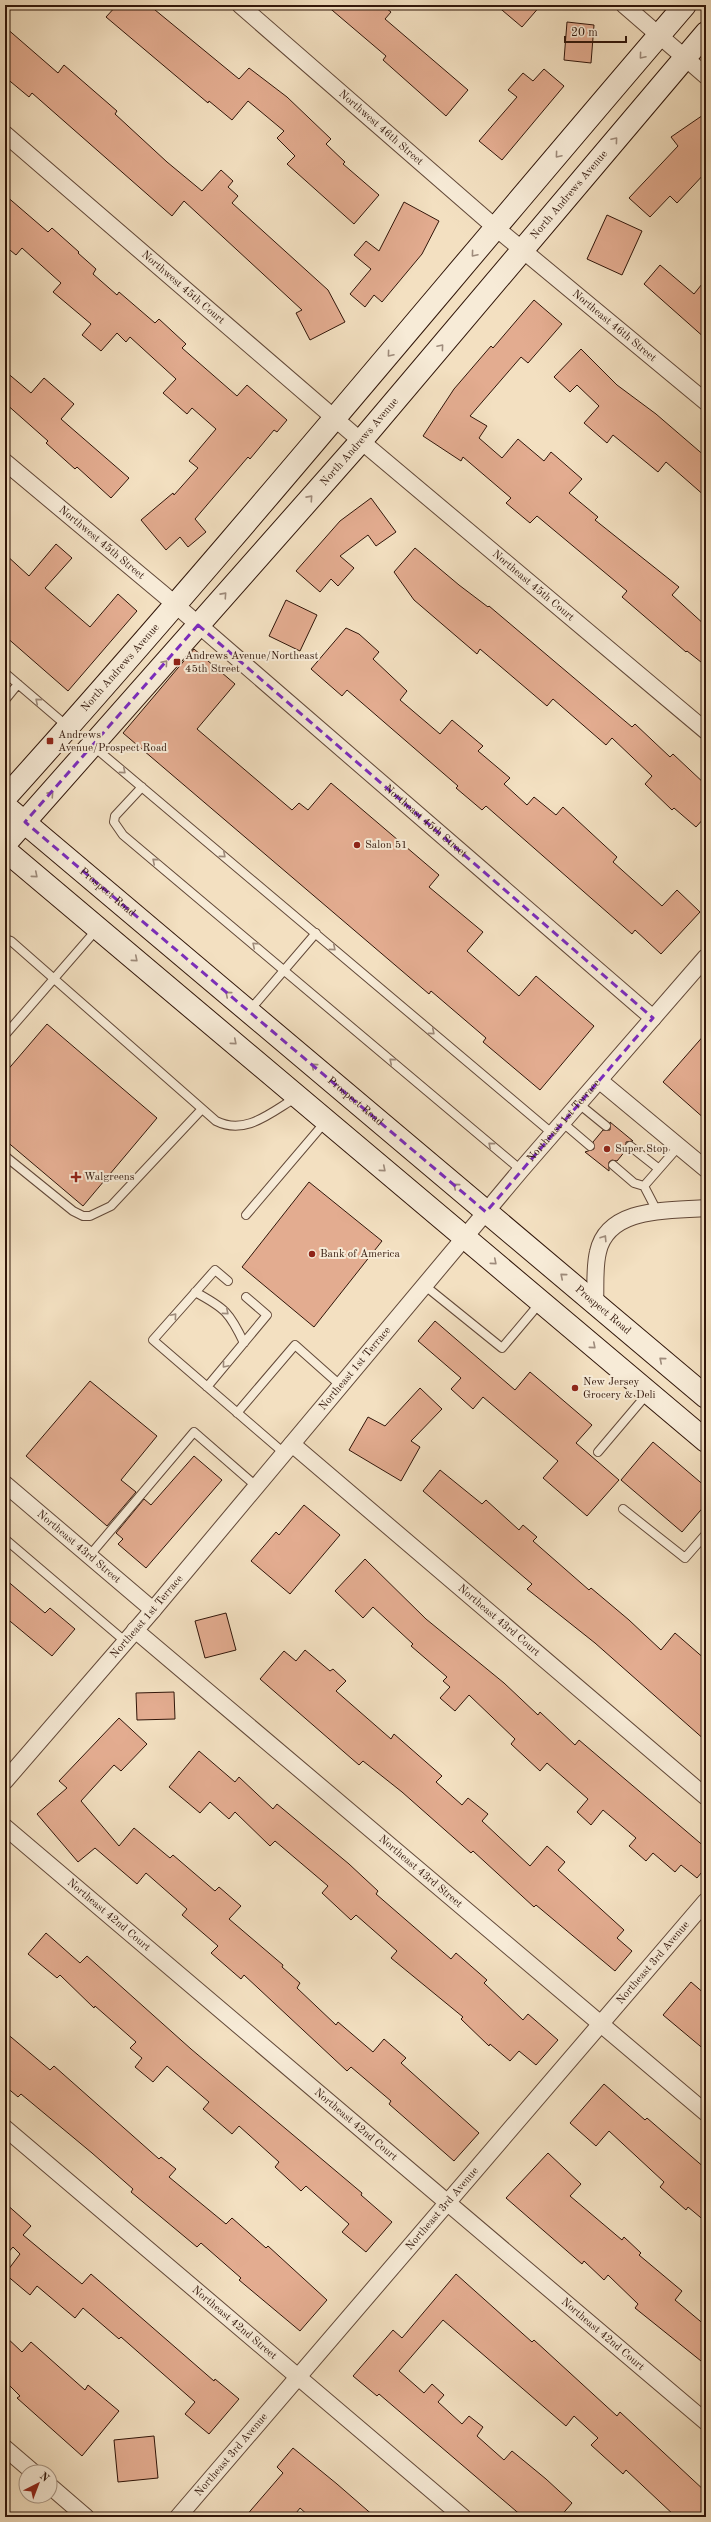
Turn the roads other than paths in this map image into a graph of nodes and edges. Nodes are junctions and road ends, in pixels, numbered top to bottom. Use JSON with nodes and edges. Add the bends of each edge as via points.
{"nodes":[{"id":1,"x":240,"y":5,"type":"edge"},
{"id":2,"x":624,"y":5,"type":"edge"},
{"id":3,"x":685,"y":5,"type":"edge"},
{"id":4,"x":706,"y":33,"type":"edge"},
{"id":5,"x":659,"y":35,"type":"junction"},
{"id":6,"x":685,"y":57,"type":"junction"},
{"id":7,"x":706,"y":76,"type":"edge"},
{"id":8,"x":5,"y":134,"type":"edge"},
{"id":9,"x":496,"y":228,"type":"junction"},
{"id":10,"x":523,"y":249,"type":"junction"},
{"id":11,"x":706,"y":402,"type":"edge"},
{"id":12,"x":336,"y":419,"type":"junction"},
{"id":13,"x":361,"y":441,"type":"junction"},
{"id":14,"x":5,"y":462,"type":"edge"},
{"id":15,"x":176,"y":606,"type":"junction"},
{"id":16,"x":198,"y":625,"type":"junction"},
{"id":17,"x":5,"y":673,"type":"edge"},
{"id":18,"x":18,"y":684,"type":"junction"},
{"id":19,"x":5,"y":700,"type":"edge"},
{"id":20,"x":68,"y":727,"type":"junction"},
{"id":21,"x":706,"y":731,"type":"edge"},
{"id":22,"x":93,"y":746,"type":"junction"},
{"id":23,"x":142,"y":787,"type":"junction"},
{"id":24,"x":5,"y":798,"type":"edge"},
{"id":25,"x":5,"y":806,"type":"edge"},
{"id":26,"x":25,"y":822,"type":"junction"},
{"id":27,"x":5,"y":844,"type":"edge"},
{"id":28,"x":5,"y":850,"type":"edge"},
{"id":29,"x":98,"y":928,"type":"junction"},
{"id":30,"x":316,"y":933,"type":"junction"},
{"id":31,"x":5,"y":939,"type":"edge"},
{"id":32,"x":706,"y":957,"type":"edge"},
{"id":33,"x":285,"y":970,"type":"junction"},
{"id":34,"x":54,"y":978,"type":"junction"},
{"id":35,"x":249,"y":1012,"type":"junction"},
{"id":36,"x":653,"y":1018,"type":"junction"},
{"id":37,"x":5,"y":1036,"type":"edge"},
{"id":38,"x":600,"y":1081,"type":"junction"},
{"id":39,"x":298,"y":1096,"type":"junction"},
{"id":40,"x":579,"y":1104,"type":"junction"},
{"id":41,"x":202,"y":1109,"type":"junction"},
{"id":42,"x":327,"y":1121,"type":"junction"},
{"id":43,"x":606,"y":1126,"type":"dead end"},
{"id":44,"x":558,"y":1128,"type":"junction"},
{"id":45,"x":590,"y":1146,"type":"dead end"},
{"id":46,"x":630,"y":1146,"type":"dead end"},
{"id":47,"x":679,"y":1146,"type":"junction"},
{"id":48,"x":5,"y":1156,"type":"edge"},
{"id":49,"x":614,"y":1165,"type":"dead end"},
{"id":50,"x":659,"y":1169,"type":"junction"},
{"id":51,"x":706,"y":1169,"type":"edge"},
{"id":52,"x":520,"y":1170,"type":"junction"},
{"id":53,"x":644,"y":1186,"type":"junction"},
{"id":54,"x":706,"y":1208,"type":"edge"},
{"id":55,"x":658,"y":1211,"type":"junction"},
{"id":56,"x":486,"y":1212,"type":"junction"},
{"id":57,"x":246,"y":1215,"type":"dead end"},
{"id":58,"x":464,"y":1237,"type":"junction"},
{"id":59,"x":228,"y":1281,"type":"dead end"},
{"id":60,"x":424,"y":1285,"type":"junction"},
{"id":61,"x":195,"y":1292,"type":"junction"},
{"id":62,"x":246,"y":1297,"type":"dead end"},
{"id":63,"x":541,"y":1302,"type":"junction"},
{"id":64,"x":595,"y":1304,"type":"junction"},
{"id":65,"x":244,"y":1343,"type":"junction"},
{"id":66,"x":340,"y":1385,"type":"junction"},
{"id":67,"x":207,"y":1387,"type":"junction"},
{"id":68,"x":649,"y":1392,"type":"junction"},
{"id":69,"x":706,"y":1397,"type":"edge"},
{"id":70,"x":237,"y":1413,"type":"junction"},
{"id":71,"x":706,"y":1441,"type":"edge"},
{"id":72,"x":288,"y":1449,"type":"junction"},
{"id":73,"x":598,"y":1452,"type":"dead end"},
{"id":74,"x":5,"y":1484,"type":"edge"},
{"id":75,"x":256,"y":1486,"type":"junction"},
{"id":76,"x":623,"y":1509,"type":"dead end"},
{"id":77,"x":706,"y":1534,"type":"edge"},
{"id":78,"x":5,"y":1539,"type":"edge"},
{"id":79,"x":90,"y":1554,"type":"junction"},
{"id":80,"x":153,"y":1610,"type":"junction"},
{"id":81,"x":130,"y":1636,"type":"junction"},
{"id":82,"x":5,"y":1780,"type":"edge"},
{"id":83,"x":706,"y":1797,"type":"edge"},
{"id":84,"x":5,"y":1827,"type":"edge"},
{"id":85,"x":706,"y":1901,"type":"edge"},
{"id":86,"x":600,"y":2024,"type":"junction"},
{"id":87,"x":706,"y":2113,"type":"edge"},
{"id":88,"x":5,"y":2128,"type":"edge"},
{"id":89,"x":448,"y":2203,"type":"junction"},
{"id":90,"x":298,"y":2377,"type":"junction"},
{"id":91,"x":706,"y":2422,"type":"edge"},
{"id":92,"x":5,"y":2448,"type":"edge"},
{"id":93,"x":24,"y":2464,"type":"edge"},
{"id":94,"x":58,"y":2493,"type":"edge"},
{"id":95,"x":86,"y":2517,"type":"edge"},
{"id":96,"x":178,"y":2517,"type":"edge"},
{"id":97,"x":463,"y":2517,"type":"edge"}],
"edges":[{"from":1,"to":9,"type":"street","name":"Northwest 46th Street"},
{"from":2,"to":5,"type":"street"},
{"from":3,"to":5,"type":"main road","name":"North Andrews Avenue"},
{"from":4,"to":6,"type":"main road","name":"North Andrews Avenue"},
{"from":5,"to":6,"type":"street"},
{"from":5,"to":9,"type":"main road","name":"North Andrews Avenue","one_way":true},
{"from":6,"to":7,"type":"street"},
{"from":10,"to":6,"type":"main road","name":"North Andrews Avenue","one_way":true},
{"from":8,"to":12,"type":"street","name":"Northwest 45th Court"},
{"from":9,"to":10,"type":"street","name":"Northwest 46th Street"},
{"from":9,"to":12,"type":"main road","name":"North Andrews Avenue","one_way":true},
{"from":10,"to":11,"type":"street","name":"Northeast 46th Street"},
{"from":13,"to":10,"type":"main road","name":"North Andrews Avenue","one_way":true},
{"from":12,"to":13,"type":"street","name":"Northwest 45th Court"},
{"from":12,"to":15,"type":"main road","name":"North Andrews Avenue"},
{"from":16,"to":13,"type":"main road","name":"North Andrews Avenue","one_way":true},
{"from":13,"to":21,"type":"street","name":"Northeast 45th Court"},
{"from":14,"to":15,"type":"street","name":"Northwest 45th Street"},
{"from":15,"to":16,"type":"street","name":"Northwest 45th Street"},
{"from":15,"to":20,"type":"main road","name":"North Andrews Avenue"},
{"from":22,"to":16,"type":"main road","name":"North Andrews Avenue","one_way":true},
{"from":16,"to":36,"type":"street","name":"Northeast 45th Street"},
{"from":17,"to":18,"type":"lane"},
{"from":18,"to":19,"type":"lane"},
{"from":20,"to":18,"type":"lane","one_way":true},
{"from":20,"to":24,"type":"main road","name":"North Andrews Avenue"},
{"from":22,"to":23,"type":"lane","one_way":true},
{"from":26,"to":22,"type":"main road","name":"North Andrews Avenue","one_way":true},
{"from":23,"to":30,"type":"lane","one_way":true},
{"from":33,"to":23,"type":"lane","one_way":true,"via":[[123,835],[114,822],[116,816]]},
{"from":25,"to":26,"type":"main road","name":"Prospect Road"},
{"from":26,"to":27,"type":"main road","name":"North Andrews Avenue"},
{"from":35,"to":26,"type":"main road","name":"Prospect Road","one_way":true},
{"from":28,"to":29,"type":"main road","one_way":true},
{"from":29,"to":34,"type":"lane"},
{"from":29,"to":39,"type":"main road","one_way":true},
{"from":30,"to":33,"type":"lane"},
{"from":30,"to":44,"type":"lane","one_way":true},
{"from":31,"to":34,"type":"lane","via":[[11,941]]},
{"from":32,"to":36,"type":"street","name":"Northeast 1st Terrace"},
{"from":33,"to":35,"type":"lane"},
{"from":52,"to":33,"type":"lane","one_way":true},
{"from":34,"to":37,"type":"lane"},
{"from":34,"to":41,"type":"lane"},
{"from":56,"to":35,"type":"main road","name":"Prospect Road","one_way":true},
{"from":36,"to":38,"type":"street","name":"Northeast 1st Terrace"},
{"from":38,"to":40,"type":"street","name":"Northeast 1st Terrace"},
{"from":38,"to":47,"type":"street"},
{"from":39,"to":41,"type":"lane","via":[[249,1125],[238,1127],[227,1127]]},
{"from":39,"to":42,"type":"main road"},
{"from":40,"to":43,"type":"lane"},
{"from":40,"to":44,"type":"street","name":"Northeast 1st Terrace"},
{"from":41,"to":48,"type":"lane","via":[[111,1206],[90,1216],[73,1211]]},
{"from":42,"to":57,"type":"lane"},
{"from":42,"to":58,"type":"main road","one_way":true},
{"from":44,"to":45,"type":"lane"},
{"from":44,"to":52,"type":"street","name":"Northeast 1st Terrace"},
{"from":46,"to":50,"type":"lane"},
{"from":47,"to":50,"type":"lane"},
{"from":47,"to":51,"type":"street"},
{"from":49,"to":53,"type":"lane","via":[[634,1183]]},
{"from":50,"to":53,"type":"lane"},
{"from":52,"to":56,"type":"street","name":"Northeast 1st Terrace"},
{"from":53,"to":55,"type":"lane"},
{"from":54,"to":55,"type":"street"},
{"from":64,"to":55,"type":"street","one_way":true,"via":[[596,1258],[606,1234],[631,1217]]},
{"from":56,"to":58,"type":"street","name":"Northeast 1st Terrace"},
{"from":64,"to":56,"type":"main road","name":"Prospect Road","one_way":true},
{"from":58,"to":60,"type":"street","name":"Northeast 1st Terrace"},
{"from":58,"to":63,"type":"main road","one_way":true},
{"from":59,"to":61,"type":"lane","via":[[215,1270]]},
{"from":60,"to":63,"type":"lane","via":[[502,1348]]},
{"from":60,"to":66,"type":"street","name":"Northeast 1st Terrace"},
{"from":61,"to":65,"type":"lane","one_way":true,"via":[[232,1317]]},
{"from":67,"to":61,"type":"lane","one_way":true,"via":[[153,1340]]},
{"from":62,"to":65,"type":"lane","via":[[267,1315]]},
{"from":63,"to":68,"type":"main road","one_way":true},
{"from":69,"to":64,"type":"main road","name":"Prospect Road","one_way":true},
{"from":65,"to":67,"type":"lane","one_way":true},
{"from":66,"to":70,"type":"lane","via":[[295,1345]]},
{"from":66,"to":72,"type":"street","name":"Northeast 1st Terrace"},
{"from":67,"to":70,"type":"lane"},
{"from":68,"to":71,"type":"main road"},
{"from":68,"to":73,"type":"lane"},
{"from":70,"to":72,"type":"lane"},
{"from":72,"to":75,"type":"street","name":"Northeast 1st Terrace"},
{"from":72,"to":83,"type":"street","name":"Northeast 43rd Court"},
{"from":74,"to":79,"type":"street","name":"Northeast 43rd Street"},
{"from":75,"to":79,"type":"lane","via":[[194,1432]]},
{"from":75,"to":80,"type":"street","name":"Northeast 1st Terrace"},
{"from":76,"to":77,"type":"lane","via":[[685,1558]]},
{"from":78,"to":81,"type":"lane"},
{"from":79,"to":80,"type":"street","name":"Northeast 43rd Street"},
{"from":80,"to":81,"type":"street","name":"Northeast 1st Terrace"},
{"from":81,"to":82,"type":"street","name":"Northeast 1st Terrace"},
{"from":81,"to":86,"type":"street","name":"Northeast 43rd Street"},
{"from":84,"to":89,"type":"street","name":"Northeast 42nd Court"},
{"from":85,"to":86,"type":"street","name":"Northeast 3rd Avenue"},
{"from":86,"to":87,"type":"street","name":"Northeast 43rd Street"},
{"from":86,"to":89,"type":"street","name":"Northeast 3rd Avenue"},
{"from":88,"to":90,"type":"street","name":"Northeast 42nd Street"},
{"from":89,"to":90,"type":"street","name":"Northeast 3rd Avenue"},
{"from":89,"to":91,"type":"street","name":"Northeast 42nd Court"},
{"from":90,"to":96,"type":"street","name":"Northeast 3rd Avenue"},
{"from":90,"to":97,"type":"street","name":"Northeast 42nd Street"},
{"from":92,"to":93,"type":"street"},
{"from":94,"to":95,"type":"street"}]}
